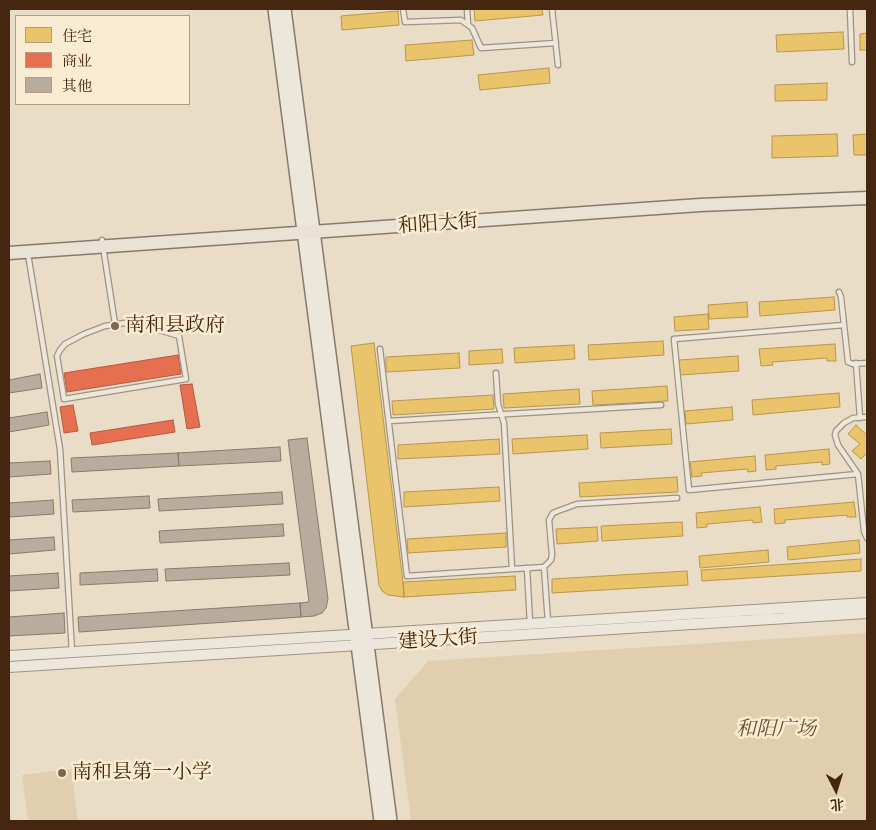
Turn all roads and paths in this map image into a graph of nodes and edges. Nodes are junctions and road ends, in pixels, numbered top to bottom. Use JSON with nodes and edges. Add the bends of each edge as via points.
{"nodes":[{"id":1,"x":274,"y":9,"type":"edge"},
{"id":2,"x":285,"y":9,"type":"edge"},
{"id":3,"x":403,"y":9,"type":"edge"},
{"id":4,"x":467,"y":9,"type":"edge"},
{"id":5,"x":552,"y":9,"type":"edge"},
{"id":6,"x":850,"y":9,"type":"edge"},
{"id":7,"x":468,"y":24,"type":"junction"},
{"id":8,"x":556,"y":43,"type":"junction"},
{"id":9,"x":852,"y":62,"type":"dead end"},
{"id":10,"x":558,"y":65,"type":"dead end"},
{"id":11,"x":867,"y":191,"type":"edge"},
{"id":12,"x":867,"y":198,"type":"edge"},
{"id":13,"x":308,"y":230,"type":"junction"},
{"id":14,"x":102,"y":243,"type":"junction"},
{"id":15,"x":9,"y":246,"type":"edge"},
{"id":16,"x":27,"y":252,"type":"junction"},
{"id":17,"x":9,"y":253,"type":"edge"},
{"id":18,"x":839,"y":292,"type":"dead end"},
{"id":19,"x":116,"y":324,"type":"junction"},
{"id":20,"x":844,"y":325,"type":"junction"},
{"id":21,"x":380,"y":349,"type":"dead end"},
{"id":22,"x":867,"y":363,"type":"edge"},
{"id":23,"x":856,"y":364,"type":"junction"},
{"id":24,"x":496,"y":373,"type":"dead end"},
{"id":25,"x":661,"y":405,"type":"dead end"},
{"id":26,"x":502,"y":414,"type":"junction"},
{"id":27,"x":867,"y":417,"type":"edge"},
{"id":28,"x":860,"y":418,"type":"junction"},
{"id":29,"x":389,"y":421,"type":"junction"},
{"id":30,"x":858,"y":474,"type":"junction"},
{"id":31,"x":677,"y":498,"type":"dead end"},
{"id":32,"x":867,"y":538,"type":"edge"},
{"id":33,"x":527,"y":568,"type":"junction"},
{"id":34,"x":544,"y":568,"type":"junction"},
{"id":35,"x":512,"y":570,"type":"junction"},
{"id":36,"x":867,"y":602,"type":"edge"},
{"id":37,"x":867,"y":613,"type":"edge"},
{"id":38,"x":548,"y":622,"type":"junction"},
{"id":39,"x":530,"y":623,"type":"junction"},
{"id":40,"x":362,"y":639,"type":"junction"},
{"id":41,"x":72,"y":652,"type":"junction"},
{"id":42,"x":9,"y":656,"type":"edge"},
{"id":43,"x":9,"y":667,"type":"edge"},
{"id":44,"x":380,"y":821,"type":"edge"},
{"id":45,"x":391,"y":821,"type":"edge"}],
"edges":[{"from":1,"to":13,"type":"main road"},
{"from":2,"to":13,"type":"main road"},
{"from":3,"to":7,"type":"lane","via":[[405,22],[456,19]]},
{"from":4,"to":7,"type":"lane"},
{"from":5,"to":8,"type":"lane"},
{"from":6,"to":9,"type":"lane"},
{"from":7,"to":8,"type":"lane","via":[[481,48]]},
{"from":8,"to":10,"type":"lane"},
{"from":11,"to":13,"type":"main road","name":"和阳大街","via":[[700,198]]},
{"from":12,"to":13,"type":"main road","name":"和阳大街","via":[[700,205]]},
{"from":13,"to":14,"type":"main road","name":"和阳大街"},
{"from":13,"to":40,"type":"main road"},
{"from":14,"to":15,"type":"main road","name":"和阳大街"},
{"from":14,"to":16,"type":"main road","name":"和阳大街"},
{"from":14,"to":19,"type":"lane"},
{"from":16,"to":17,"type":"main road","name":"和阳大街"},
{"from":16,"to":41,"type":"lane","via":[[60,449]]},
{"from":18,"to":20,"type":"lane"},
{"from":19,"to":19,"type":"lane","via":[[84,334],[60,350],[57,356],[64,399],[186,379],[179,336],[140,325]]},
{"from":20,"to":23,"type":"lane","via":[[848,362]]},
{"from":20,"to":30,"type":"lane","via":[[674,339],[689,490]]},
{"from":21,"to":29,"type":"lane"},
{"from":22,"to":23,"type":"lane"},
{"from":23,"to":28,"type":"lane"},
{"from":24,"to":26,"type":"lane","via":[[498,404]]},
{"from":25,"to":26,"type":"lane"},
{"from":26,"to":29,"type":"lane"},
{"from":26,"to":35,"type":"lane"},
{"from":27,"to":28,"type":"lane"},
{"from":28,"to":30,"type":"lane","via":[[844,423],[835,435]]},
{"from":29,"to":35,"type":"lane","via":[[407,576]]},
{"from":30,"to":32,"type":"lane"},
{"from":31,"to":34,"type":"lane","via":[[577,504],[553,513],[549,520],[552,560]]},
{"from":33,"to":34,"type":"lane"},
{"from":33,"to":35,"type":"lane"},
{"from":33,"to":39,"type":"lane"},
{"from":34,"to":38,"type":"lane"},
{"from":36,"to":38,"type":"street","name":"建设大街"},
{"from":37,"to":40,"type":"street","name":"建设大街"},
{"from":38,"to":39,"type":"street","name":"建设大街"},
{"from":39,"to":40,"type":"street","name":"建设大街"},
{"from":40,"to":41,"type":"street","name":"建设大街"},
{"from":40,"to":43,"type":"street","name":"建设大街"},
{"from":40,"to":44,"type":"main road"},
{"from":40,"to":45,"type":"main road"},
{"from":41,"to":42,"type":"street","name":"建设大街"}]}
